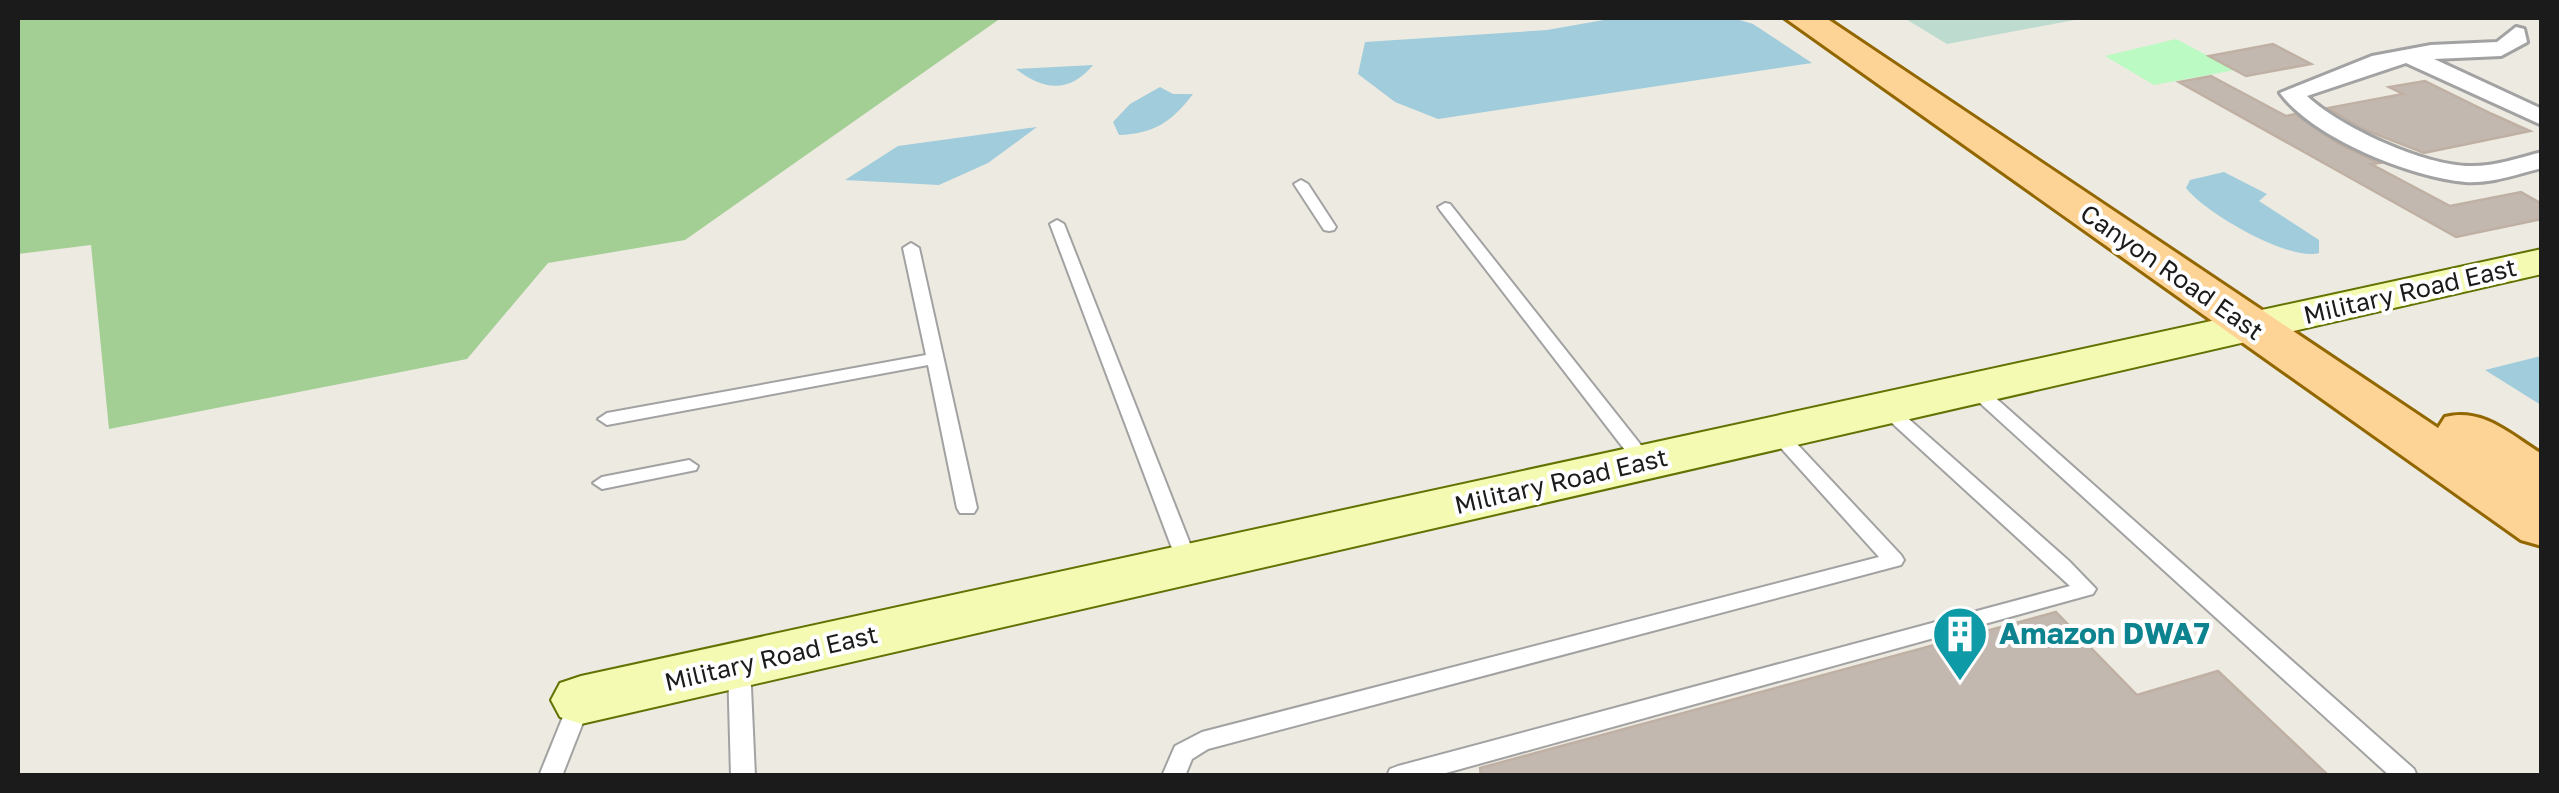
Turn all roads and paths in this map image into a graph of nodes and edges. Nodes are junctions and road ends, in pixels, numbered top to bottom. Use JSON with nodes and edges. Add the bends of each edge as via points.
{"nodes":[{"id":1,"x":1803,"y":18,"type":"edge"},
{"id":2,"x":1846,"y":18,"type":"edge"},
{"id":3,"x":2516,"y":34,"type":"dead end"},
{"id":4,"x":2407,"y":56,"type":"junction"},
{"id":5,"x":2542,"y":118,"type":"edge"},
{"id":6,"x":2542,"y":160,"type":"edge"},
{"id":7,"x":2509,"y":167,"type":"junction"},
{"id":8,"x":1301,"y":184,"type":"dead end"},
{"id":9,"x":2542,"y":184,"type":"edge"},
{"id":10,"x":1445,"y":207,"type":"dead end"},
{"id":11,"x":1057,"y":224,"type":"dead end"},
{"id":12,"x":1330,"y":228,"type":"dead end"},
{"id":13,"x":911,"y":248,"type":"dead end"},
{"id":14,"x":2542,"y":261,"type":"edge"},
{"id":15,"x":2275,"y":322,"type":"junction"},
{"id":16,"x":934,"y":358,"type":"junction"},
{"id":17,"x":1975,"y":389,"type":"junction"},
{"id":18,"x":1887,"y":409,"type":"junction"},
{"id":19,"x":607,"y":418,"type":"dead end"},
{"id":20,"x":1777,"y":433,"type":"junction"},
{"id":21,"x":1644,"y":463,"type":"junction"},
{"id":22,"x":689,"y":466,"type":"dead end"},
{"id":23,"x":2542,"y":481,"type":"edge"},
{"id":24,"x":602,"y":483,"type":"dead end"},
{"id":25,"x":967,"y":508,"type":"dead end"},
{"id":26,"x":2542,"y":526,"type":"edge"},
{"id":27,"x":1188,"y":565,"type":"junction"},
{"id":28,"x":739,"y":665,"type":"junction"},
{"id":29,"x":581,"y":700,"type":"joint"},
{"id":30,"x":550,"y":776,"type":"edge"},
{"id":31,"x":743,"y":776,"type":"edge"},
{"id":32,"x":1172,"y":776,"type":"edge"},
{"id":33,"x":1398,"y":776,"type":"edge"},
{"id":34,"x":2406,"y":776,"type":"edge"}],
"edges":[{"from":1,"to":15,"type":"main road","name":"Canyon Road East"},
{"from":2,"to":15,"type":"main road","name":"Canyon Road East"},
{"from":3,"to":4,"type":"street","via":[[2516,42],[2502,49]]},
{"from":4,"to":5,"type":"street"},
{"from":4,"to":7,"type":"street","via":[[2292,92],[2315,114],[2403,160],[2475,174]]},
{"from":6,"to":7,"type":"street"},
{"from":7,"to":9,"type":"street"},
{"from":8,"to":12,"type":"lane"},
{"from":10,"to":21,"type":"lane"},
{"from":11,"to":27,"type":"lane"},
{"from":13,"to":16,"type":"lane"},
{"from":14,"to":15,"type":"street","name":"Military Road East"},
{"from":15,"to":17,"type":"street","name":"Military Road East"},
{"from":15,"to":23,"type":"main road","name":"Canyon Road East"},
{"from":15,"to":26,"type":"main road","name":"Canyon Road East"},
{"from":16,"to":19,"type":"lane"},
{"from":16,"to":25,"type":"lane"},
{"from":17,"to":18,"type":"street","name":"Military Road East"},
{"from":17,"to":34,"type":"lane"},
{"from":18,"to":20,"type":"street","name":"Military Road East"},
{"from":18,"to":33,"type":"lane","via":[[2086,589]]},
{"from":20,"to":21,"type":"street","name":"Military Road East"},
{"from":20,"to":32,"type":"lane","via":[[1894,560],[1202,741],[1183,753]]},
{"from":21,"to":27,"type":"street","name":"Military Road East"},
{"from":22,"to":24,"type":"lane"},
{"from":27,"to":28,"type":"street","name":"Military Road East"},
{"from":28,"to":29,"type":"street","name":"Military Road East"},
{"from":28,"to":31,"type":"lane"},
{"from":29,"to":30,"type":"lane"}]}
